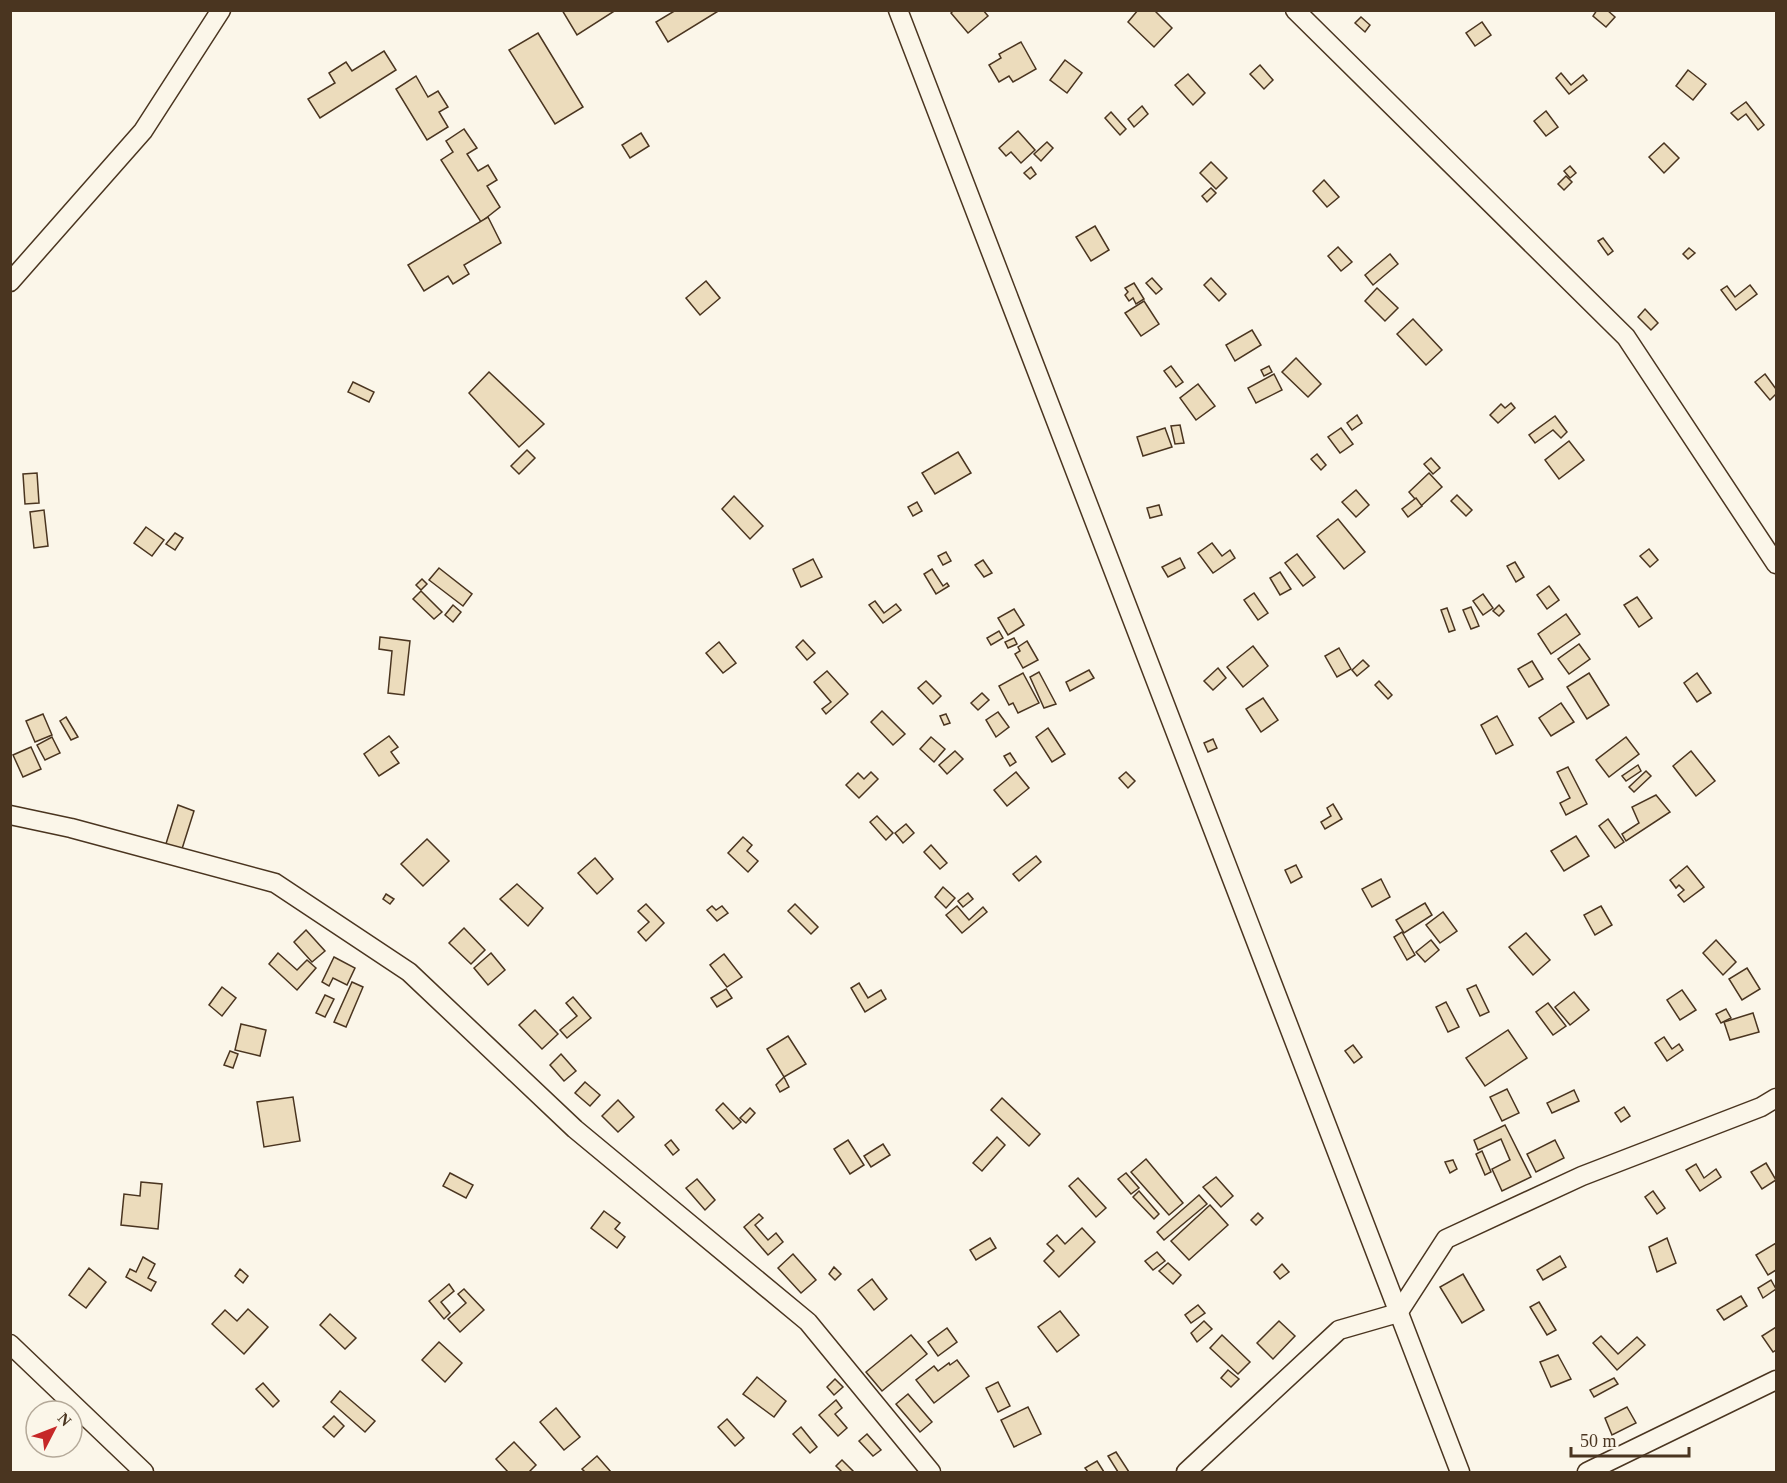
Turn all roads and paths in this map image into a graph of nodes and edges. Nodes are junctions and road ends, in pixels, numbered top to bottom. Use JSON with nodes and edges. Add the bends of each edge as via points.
{"nodes":[{"id":1,"x":222,"y":10,"type":"edge"},
{"id":2,"x":898,"y":10,"type":"edge"},
{"id":3,"x":1295,"y":10,"type":"edge"},
{"id":4,"x":10,"y":282,"type":"edge"},
{"id":5,"x":1776,"y":564,"type":"edge"},
{"id":6,"x":10,"y":815,"type":"edge"},
{"id":7,"x":1776,"y":1098,"type":"edge"},
{"id":8,"x":1398,"y":1313,"type":"junction"},
{"id":9,"x":10,"y":1344,"type":"edge"},
{"id":10,"x":1776,"y":1380,"type":"edge"},
{"id":11,"x":144,"y":1473,"type":"edge"},
{"id":12,"x":931,"y":1473,"type":"edge"},
{"id":13,"x":1186,"y":1473,"type":"edge"},
{"id":14,"x":1460,"y":1473,"type":"edge"},
{"id":15,"x":1587,"y":1473,"type":"edge"}],
"edges":[{"from":1,"to":4,"type":"street","via":[[143,131]]},
{"from":2,"to":8,"type":"street"},
{"from":3,"to":5,"type":"street","via":[[1626,337]]},
{"from":6,"to":12,"type":"street","via":[[275,883],[409,972],[575,1129],[808,1323]]},
{"from":7,"to":8,"type":"street","via":[[1582,1176],[1446,1239]]},
{"from":8,"to":13,"type":"street","via":[[1339,1330]]},
{"from":8,"to":14,"type":"street"},
{"from":9,"to":11,"type":"street"},
{"from":10,"to":15,"type":"street"}]}
